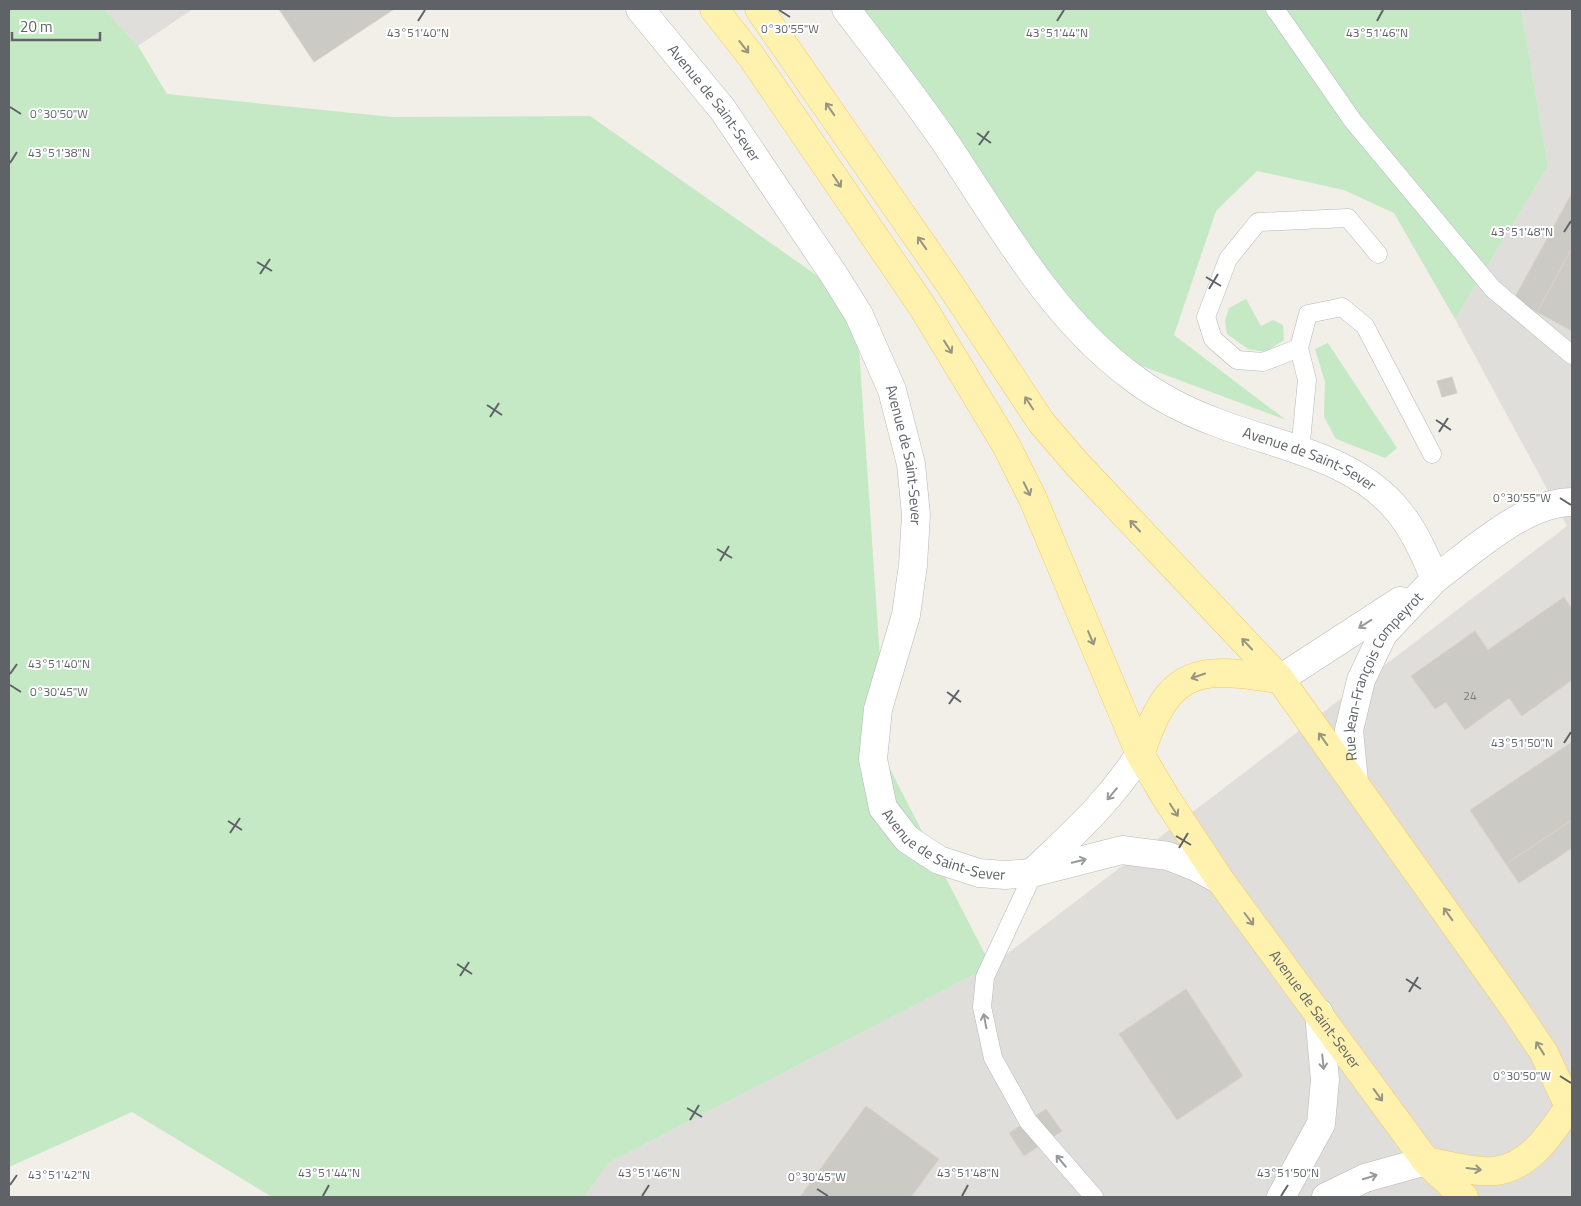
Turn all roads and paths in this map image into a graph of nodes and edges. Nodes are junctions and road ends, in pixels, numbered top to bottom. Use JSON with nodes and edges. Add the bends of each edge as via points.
{"nodes":[{"id":1,"x":640,"y":9,"type":"edge"},
{"id":2,"x":714,"y":9,"type":"edge"},
{"id":3,"x":759,"y":9,"type":"edge"},
{"id":4,"x":846,"y":9,"type":"edge"},
{"id":5,"x":1275,"y":9,"type":"edge"},
{"id":6,"x":1378,"y":254,"type":"dead end"},
{"id":7,"x":1299,"y":348,"type":"junction"},
{"id":8,"x":1572,"y":355,"type":"edge"},
{"id":9,"x":1300,"y":451,"type":"junction"},
{"id":10,"x":1432,"y":454,"type":"dead end"},
{"id":11,"x":1572,"y":502,"type":"edge"},
{"id":12,"x":1435,"y":579,"type":"junction"},
{"id":13,"x":1280,"y":680,"type":"junction"},
{"id":14,"x":1140,"y":754,"type":"junction"},
{"id":15,"x":1354,"y":782,"type":"junction"},
{"id":16,"x":1032,"y":872,"type":"junction"},
{"id":17,"x":1220,"y":880,"type":"junction"},
{"id":18,"x":1319,"y":1014,"type":"junction"},
{"id":19,"x":1571,"y":1110,"type":"edge"},
{"id":20,"x":1426,"y":1161,"type":"junction"},
{"id":21,"x":1094,"y":1197,"type":"edge"},
{"id":22,"x":1281,"y":1197,"type":"edge"},
{"id":23,"x":1326,"y":1197,"type":"edge"},
{"id":24,"x":1464,"y":1197,"type":"edge"}],
"edges":[{"from":1,"to":16,"type":"street","name":"Avenue de Saint-Sever","via":[[723,110],[836,278],[859,315],[892,390],[911,464],[916,514],[906,615],[878,709],[873,759],[883,808],[906,839],[939,860],[979,873],[1005,876]]},
{"from":2,"to":14,"type":"main road","one_way":true,"via":[[751,56],[922,306],[1006,445]]},
{"from":13,"to":3,"type":"main road","one_way":true,"via":[[1041,422],[950,283]]},
{"from":4,"to":9,"type":"street","name":"Avenue de Saint-Sever","via":[[944,140],[1051,299],[1088,340],[1132,378],[1178,406]]},
{"from":5,"to":8,"type":"lane","via":[[1353,121],[1493,289]]},
{"from":6,"to":7,"type":"lane","via":[[1348,218],[1258,222],[1228,259],[1206,317],[1213,339],[1237,360],[1263,362]]},
{"from":7,"to":9,"type":"lane","via":[[1307,380]]},
{"from":7,"to":10,"type":"lane","via":[[1308,314],[1342,307],[1365,326]]},
{"from":9,"to":12,"type":"street","name":"Avenue de Saint-Sever","via":[[1337,464],[1370,484],[1404,519],[1420,543]]},
{"from":11,"to":12,"type":"street","name":"Rue Jean-François Compeyrot","via":[[1559,502],[1526,513]]},
{"from":12,"to":13,"type":"street","name":"Rue Jean-François Compeyrot","one_way":true},
{"from":12,"to":15,"type":"street","name":"Rue Jean-François Compeyrot","via":[[1383,634],[1361,680],[1349,730]]},
{"from":13,"to":14,"type":"main road","one_way":true,"via":[[1222,672],[1187,680],[1169,694],[1159,709]]},
{"from":15,"to":13,"type":"main road","one_way":true},
{"from":14,"to":16,"type":"street","name":"Avenue de Saint-Sever","one_way":true,"via":[[1096,813]]},
{"from":14,"to":17,"type":"main road","name":"Avenue de Saint-Sever","one_way":true},
{"from":19,"to":15,"type":"main road","one_way":true,"via":[[1544,1053]]},
{"from":16,"to":17,"type":"street","one_way":true,"via":[[1122,850],[1168,856]]},
{"from":21,"to":16,"type":"lane","one_way":true,"via":[[1028,1121],[992,1058],[982,1006],[985,977]]},
{"from":17,"to":18,"type":"main road","name":"Avenue de Saint-Sever","one_way":true},
{"from":18,"to":20,"type":"main road","name":"Avenue de Saint-Sever","one_way":true},
{"from":18,"to":22,"type":"street","one_way":true,"via":[[1325,1080],[1321,1124]]},
{"from":20,"to":19,"type":"main road","one_way":true,"via":[[1495,1171],[1516,1165],[1538,1149]]},
{"from":23,"to":20,"type":"street","one_way":true,"via":[[1365,1178]]},
{"from":20,"to":24,"type":"main road","name":"Avenue de Saint-Sever"}]}
